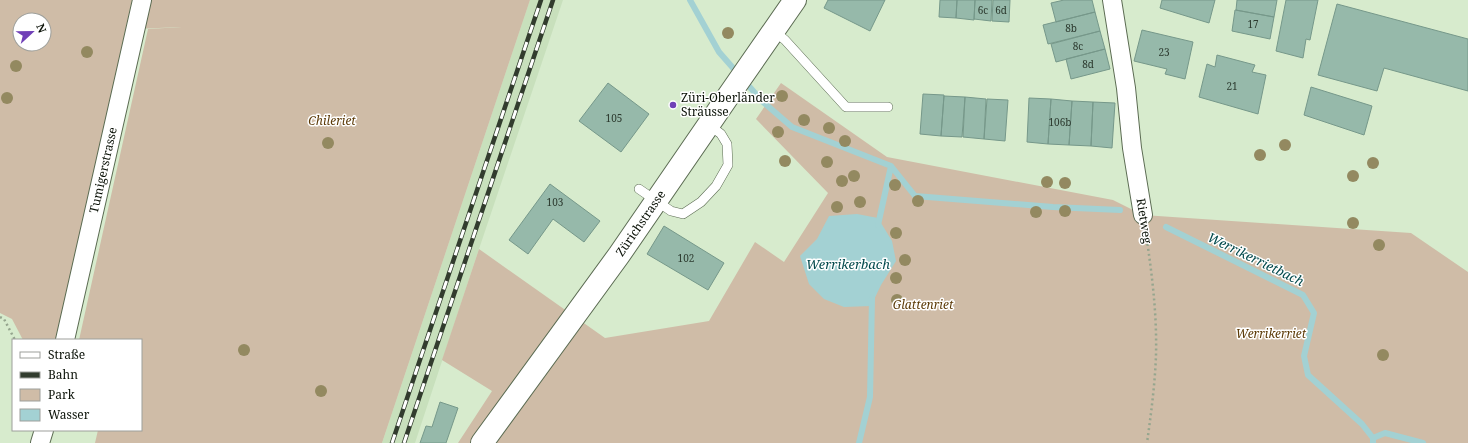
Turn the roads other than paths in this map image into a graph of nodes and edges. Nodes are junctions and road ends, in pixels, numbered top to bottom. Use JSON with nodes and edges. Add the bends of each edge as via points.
{"nodes":[{"id":1,"x":142,"y":0,"type":"edge"},
{"id":2,"x":795,"y":0,"type":"edge"},
{"id":3,"x":1112,"y":0,"type":"edge"},
{"id":4,"x":774,"y":31,"type":"junction"},
{"id":5,"x":888,"y":107,"type":"dead end"},
{"id":6,"x":708,"y":124,"type":"junction"},
{"id":7,"x":639,"y":189,"type":"dead end"},
{"id":8,"x":657,"y":202,"type":"junction"},
{"id":9,"x":1143,"y":215,"type":"road end"},
{"id":10,"x":65,"y":339,"type":"edge"},
{"id":11,"x":44,"y":431,"type":"edge"},
{"id":12,"x":40,"y":443,"type":"edge"},
{"id":13,"x":482,"y":443,"type":"edge"}],
"edges":[{"from":1,"to":10,"type":"street","name":"Tumigerstrasse"},
{"from":2,"to":4,"type":"main road","name":"Zürichstrasse"},
{"from":3,"to":9,"type":"street","name":"Rietweg"},
{"from":4,"to":5,"type":"lane","via":[[846,106]]},
{"from":4,"to":6,"type":"main road","name":"Zürichstrasse"},
{"from":6,"to":8,"type":"main road","name":"Zürichstrasse"},
{"from":6,"to":8,"type":"lane","via":[[721,134],[727,144],[728,165],[716,186],[701,202],[683,214],[671,212]]},
{"from":7,"to":8,"type":"lane"},
{"from":8,"to":13,"type":"main road","name":"Zürichstrasse"},
{"from":11,"to":12,"type":"street"}]}
